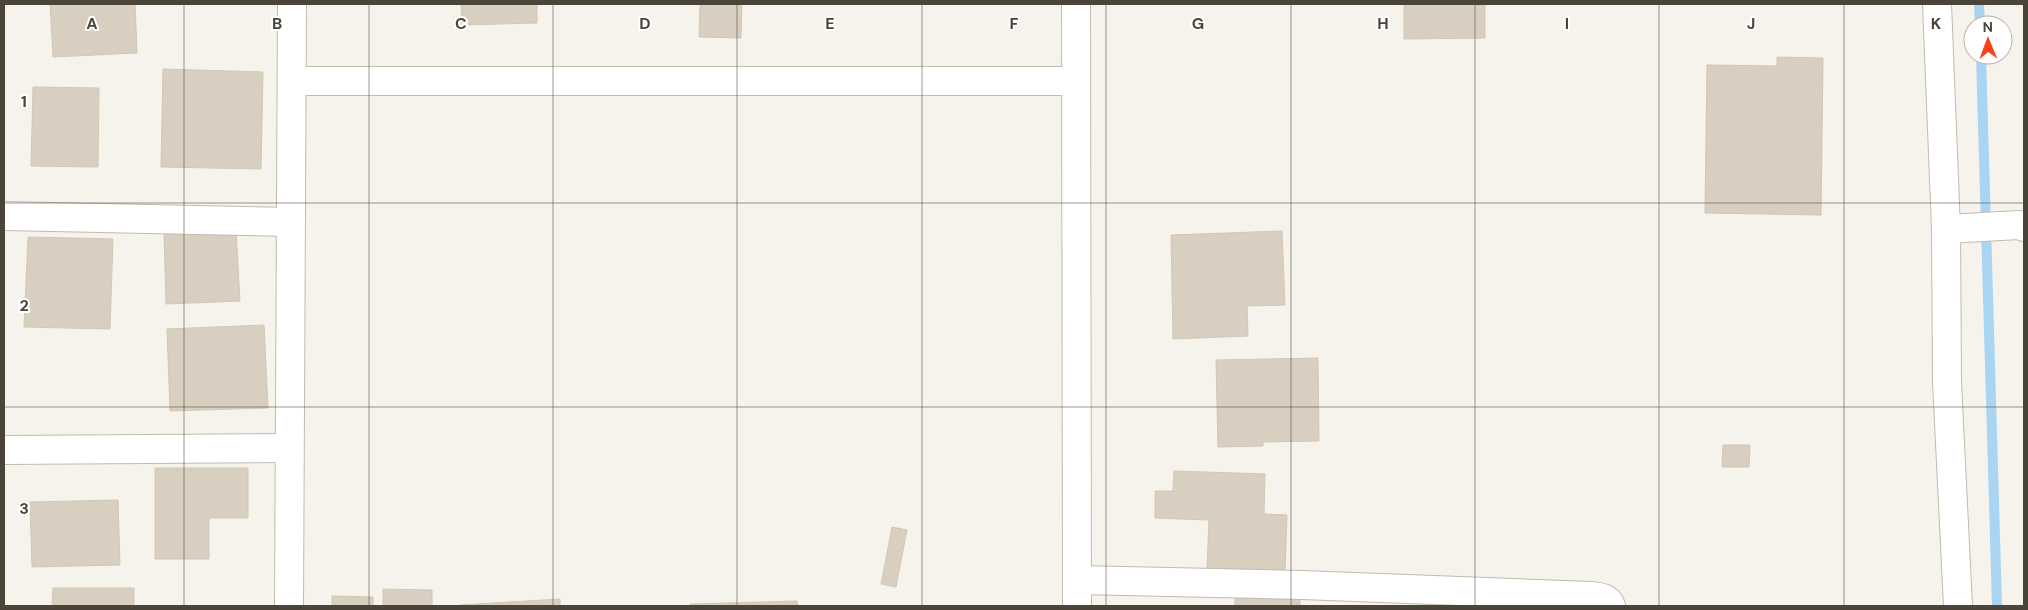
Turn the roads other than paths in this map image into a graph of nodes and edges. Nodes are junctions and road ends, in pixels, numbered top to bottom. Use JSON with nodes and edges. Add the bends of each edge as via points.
{"nodes":[{"id":1,"x":292,"y":4,"type":"edge"},
{"id":2,"x":1076,"y":4,"type":"edge"},
{"id":3,"x":1937,"y":4,"type":"edge"},
{"id":4,"x":1076,"y":81,"type":"junction"},
{"id":5,"x":292,"y":82,"type":"junction"},
{"id":6,"x":4,"y":216,"type":"edge"},
{"id":7,"x":291,"y":222,"type":"junction"},
{"id":8,"x":2024,"y":228,"type":"edge"},
{"id":9,"x":1946,"y":229,"type":"junction"},
{"id":10,"x":289,"y":448,"type":"junction"},
{"id":11,"x":4,"y":450,"type":"edge"},
{"id":12,"x":1077,"y":593,"type":"edge"},
{"id":13,"x":288,"y":606,"type":"edge"},
{"id":14,"x":1611,"y":606,"type":"edge"},
{"id":15,"x":1958,"y":606,"type":"edge"}],
"edges":[{"from":1,"to":5,"type":"street"},
{"from":2,"to":4,"type":"street"},
{"from":3,"to":9,"type":"street"},
{"from":4,"to":5,"type":"street"},
{"from":4,"to":12,"type":"street"},
{"from":5,"to":7,"type":"street"},
{"from":6,"to":7,"type":"street"},
{"from":7,"to":10,"type":"street"},
{"from":8,"to":9,"type":"street","via":[[2019,225]]},
{"from":9,"to":15,"type":"street","via":[[1947,382]]},
{"from":10,"to":11,"type":"street"},
{"from":10,"to":13,"type":"street"},
{"from":12,"to":14,"type":"street","via":[[1302,585],[1591,596],[1604,597]]}]}
